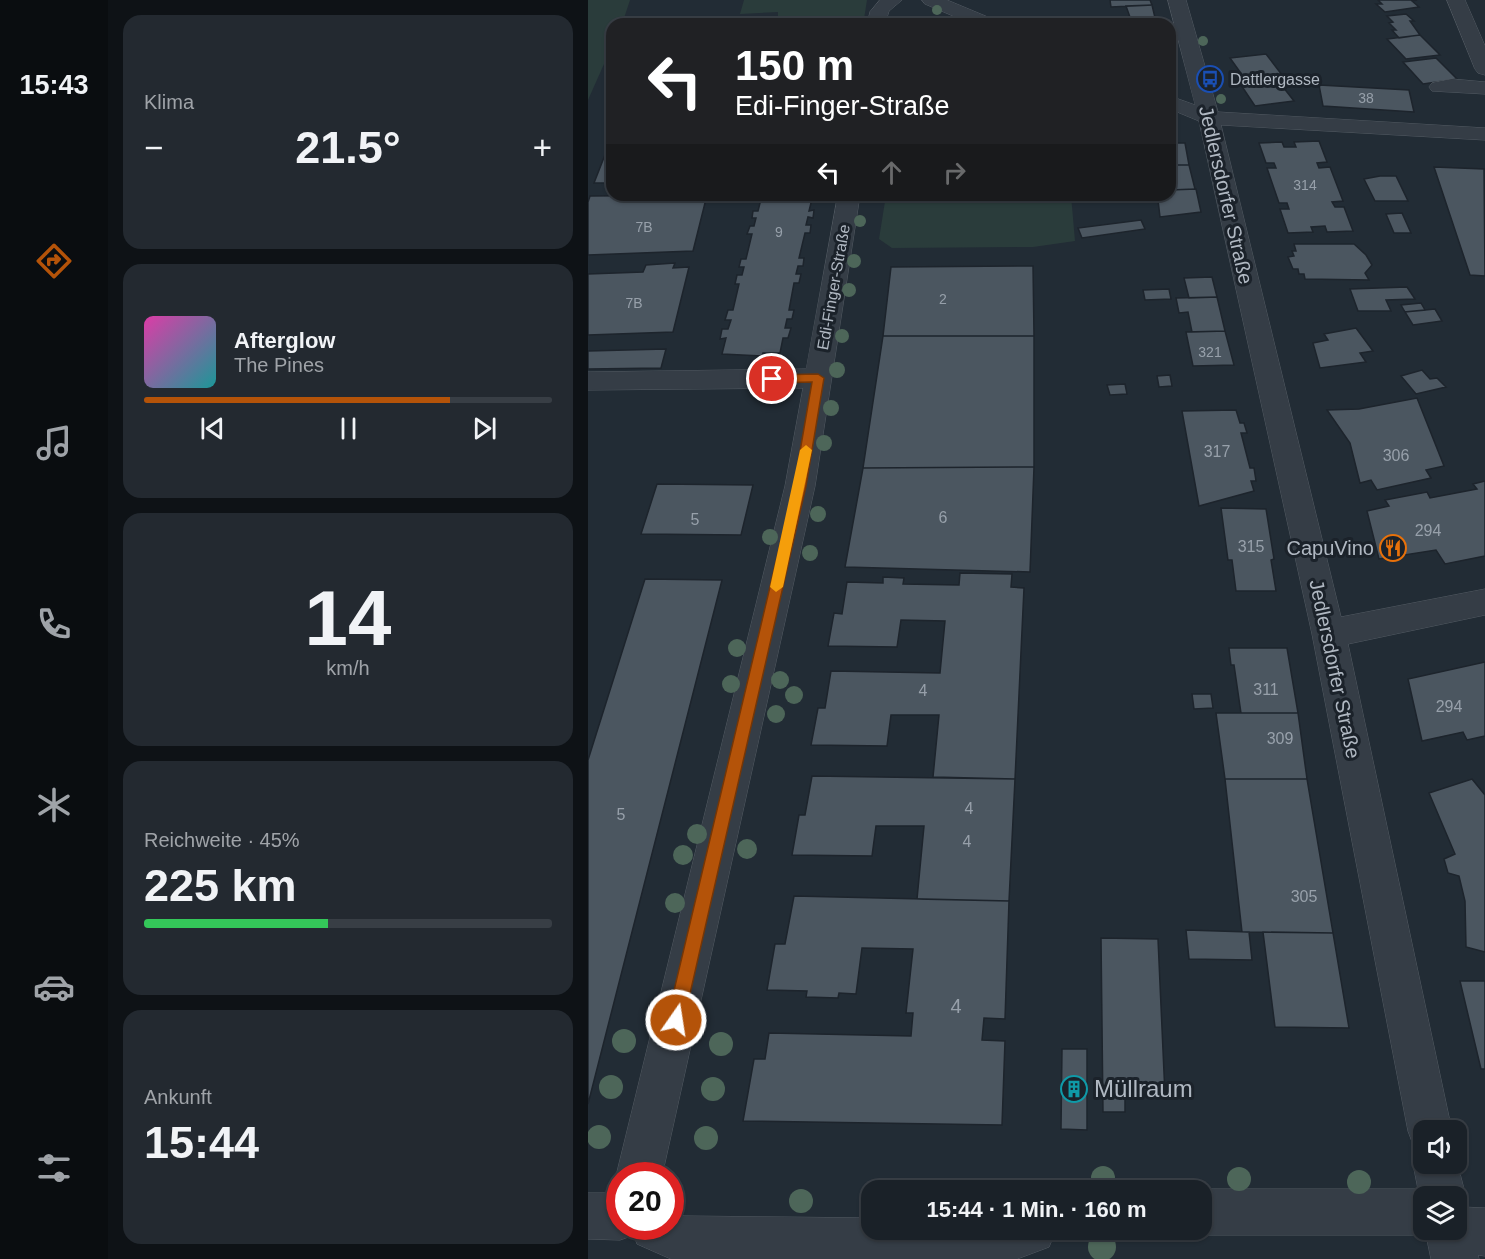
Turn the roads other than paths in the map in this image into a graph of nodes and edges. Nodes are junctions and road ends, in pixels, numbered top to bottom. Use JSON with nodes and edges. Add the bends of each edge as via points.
{"nodes":[{"id":1,"x":893,"y":0,"type":"edge"},
{"id":2,"x":931,"y":0,"type":"edge"},
{"id":3,"x":1177,"y":0,"type":"edge"},
{"id":4,"x":1456,"y":0,"type":"edge"},
{"id":5,"x":877,"y":18,"type":"edge"},
{"id":6,"x":974,"y":18,"type":"edge"},
{"id":7,"x":1485,"y":69,"type":"edge"},
{"id":8,"x":1439,"y":87,"type":"dead end"},
{"id":9,"x":1485,"y":88,"type":"edge"},
{"id":10,"x":1176,"y":104,"type":"edge"},
{"id":11,"x":1209,"y":118,"type":"junction"},
{"id":12,"x":1485,"y":134,"type":"edge"},
{"id":13,"x":848,"y":201,"type":"edge"},
{"id":14,"x":818,"y":378,"type":"junction"},
{"id":15,"x":588,"y":381,"type":"edge"},
{"id":16,"x":1485,"y":602,"type":"edge"},
{"id":17,"x":1329,"y":634,"type":"junction"},
{"id":18,"x":1428,"y":1120,"type":"edge"},
{"id":19,"x":642,"y":1162,"type":"edge"},
{"id":20,"x":1212,"y":1212,"type":"edge"},
{"id":21,"x":1413,"y":1212,"type":"edge"},
{"id":22,"x":588,"y":1216,"type":"edge"},
{"id":23,"x":606,"y":1217,"type":"edge"},
{"id":24,"x":1467,"y":1231,"type":"edge"},
{"id":25,"x":1485,"y":1232,"type":"edge"},
{"id":26,"x":1004,"y":1240,"type":"edge"},
{"id":27,"x":1451,"y":1240,"type":"edge"},
{"id":28,"x":672,"y":1242,"type":"edge"},
{"id":29,"x":1455,"y":1259,"type":"edge"}],
"edges":[{"from":1,"to":5,"type":"street","via":[[884,4]]},
{"from":2,"to":6,"type":"street"},
{"from":3,"to":11,"type":"street","name":"Jedlersdorfer Straße"},
{"from":4,"to":7,"type":"street"},
{"from":8,"to":9,"type":"street"},
{"from":10,"to":11,"type":"street"},
{"from":11,"to":12,"type":"street"},
{"from":11,"to":17,"type":"street","name":"Jedlersdorfer Straße"},
{"from":13,"to":14,"type":"street","name":"Edi-Finger-Straße"},
{"from":14,"to":15,"type":"street","name":"Edi-Finger-Straße"},
{"from":14,"to":19,"type":"street","name":"Edi-Finger-Straße","via":[[800,486]]},
{"from":16,"to":17,"type":"street"},
{"from":17,"to":18,"type":"street","name":"Jedlersdorfer Straße"},
{"from":20,"to":21,"type":"street"},
{"from":22,"to":23,"type":"street"},
{"from":24,"to":25,"type":"street"},
{"from":26,"to":28,"type":"street"},
{"from":27,"to":29,"type":"street"}]}
